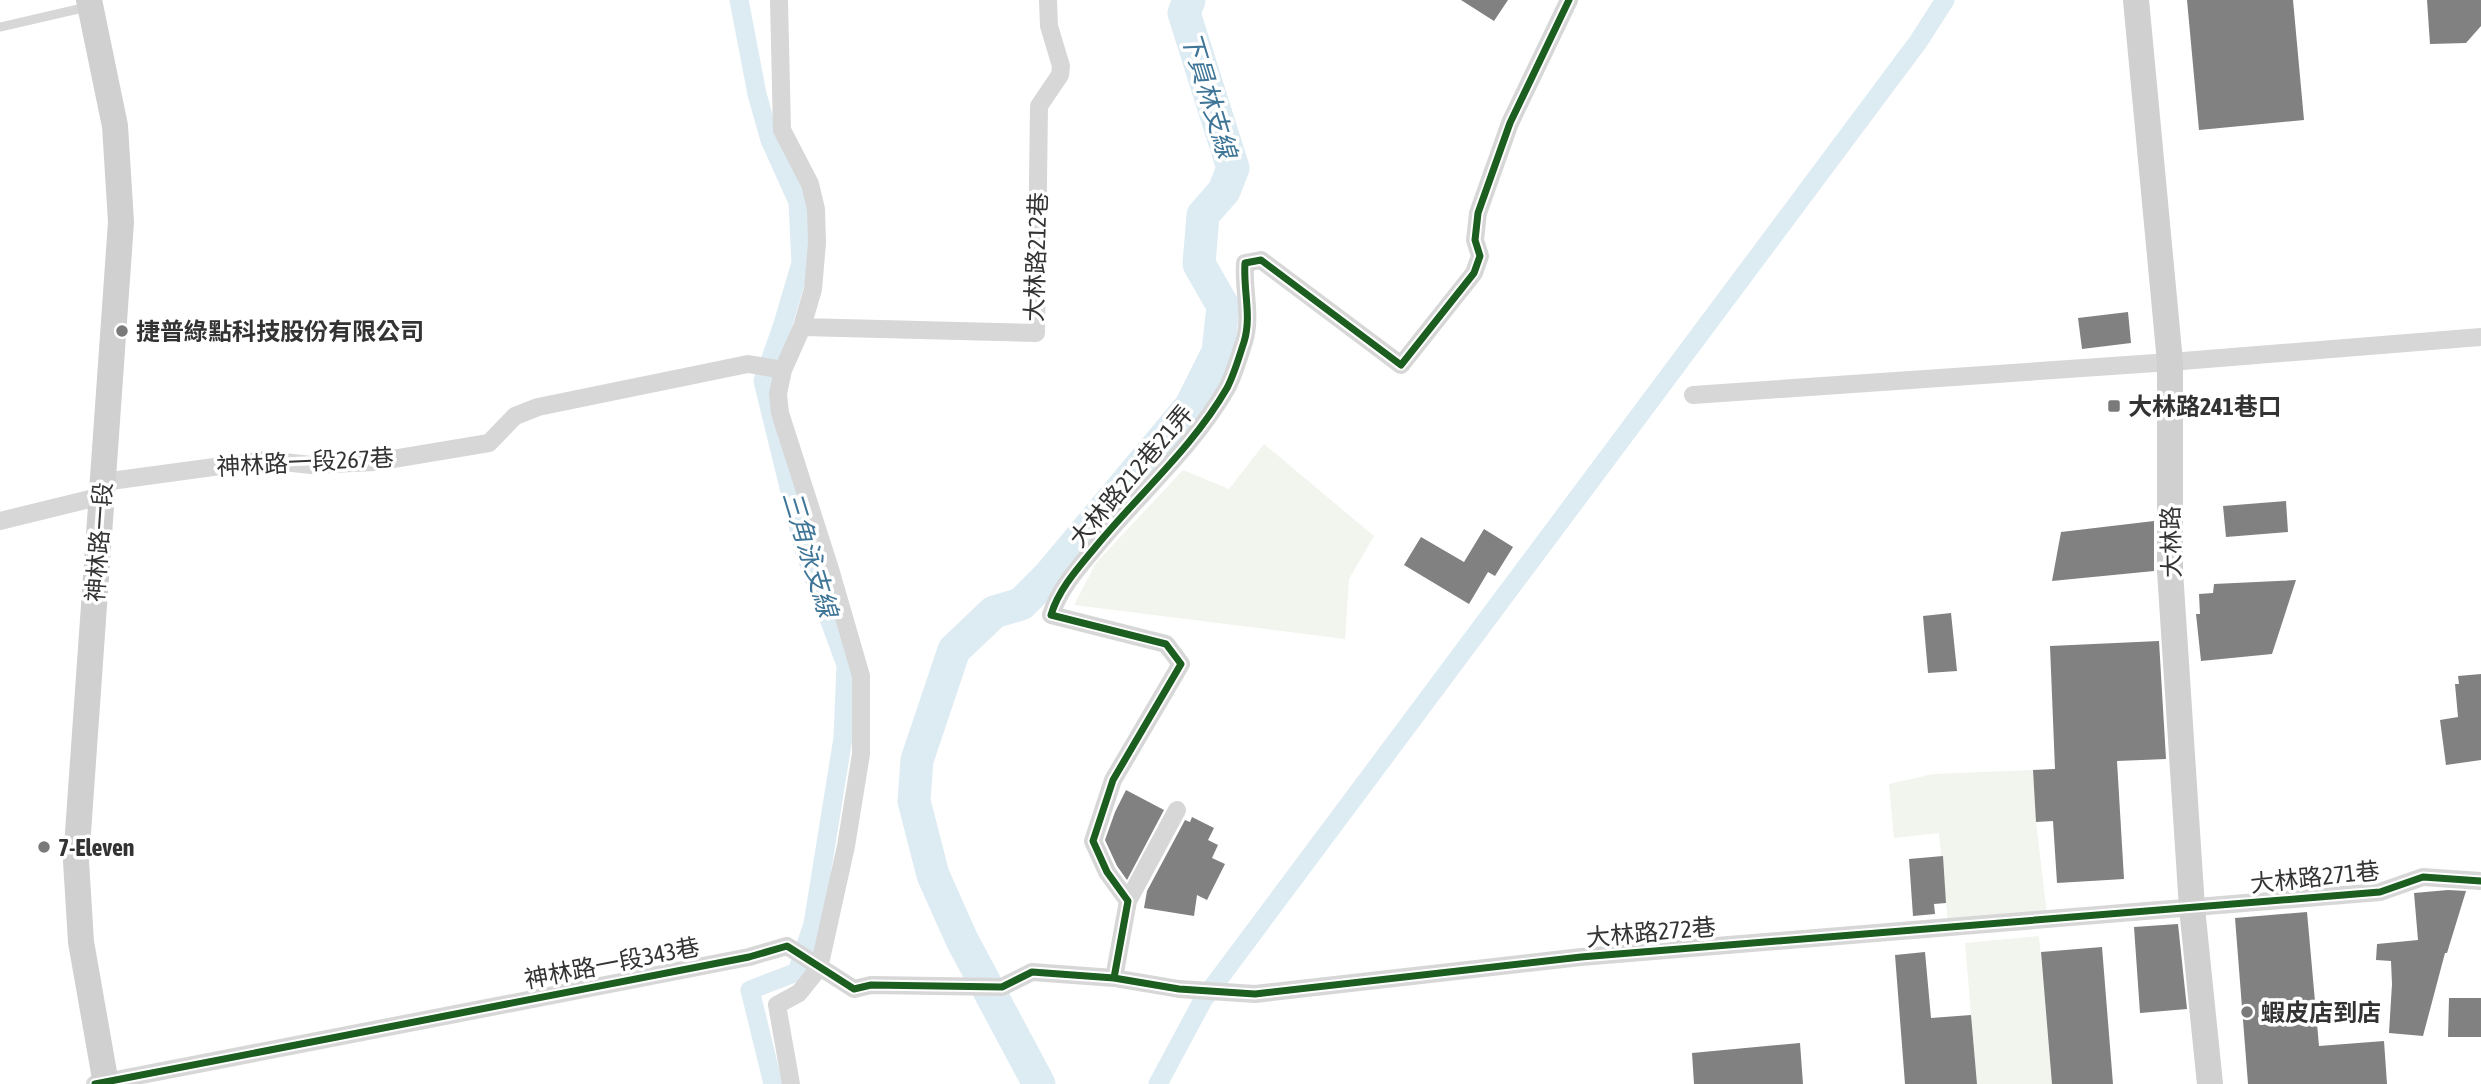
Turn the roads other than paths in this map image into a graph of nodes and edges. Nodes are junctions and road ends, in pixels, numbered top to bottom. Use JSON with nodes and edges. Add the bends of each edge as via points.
{"nodes":[{"id":1,"x":779,"y":0,"type":"edge"},
{"id":2,"x":1048,"y":0,"type":"edge"},
{"id":3,"x":1569,"y":0,"type":"edge"},
{"id":4,"x":2136,"y":0,"type":"edge"},
{"id":5,"x":90,"y":3,"type":"edge"},
{"id":6,"x":0,"y":27,"type":"edge"},
{"id":7,"x":802,"y":327,"type":"junction"},
{"id":8,"x":2481,"y":337,"type":"edge"},
{"id":9,"x":2170,"y":362,"type":"junction"},
{"id":10,"x":783,"y":370,"type":"junction"},
{"id":11,"x":1693,"y":395,"type":"dead end"},
{"id":12,"x":102,"y":489,"type":"junction"},
{"id":13,"x":0,"y":521,"type":"edge"},
{"id":14,"x":1177,"y":810,"type":"dead end"},
{"id":15,"x":2481,"y":881,"type":"edge"},
{"id":16,"x":1128,"y":901,"type":"junction"},
{"id":17,"x":2192,"y":908,"type":"junction"},
{"id":18,"x":819,"y":968,"type":"junction"},
{"id":19,"x":1114,"y":978,"type":"junction"},
{"id":20,"x":102,"y":1083,"type":"edge"},
{"id":21,"x":791,"y":1084,"type":"edge"},
{"id":22,"x":2210,"y":1084,"type":"edge"}],
"edges":[{"from":1,"to":7,"type":"street","via":[[782,130],[810,184],[816,209],[813,289]]},
{"from":2,"to":7,"type":"street","name":"大林路212巷","via":[[1049,26],[1061,66],[1039,106],[1036,333]]},
{"from":3,"to":16,"type":"street","name":"大林路212巷21弄","via":[[1510,123],[1478,213],[1475,240],[1480,256],[1474,272],[1401,365],[1261,260],[1245,263],[1245,340],[1228,386],[1190,441],[1126,510],[1057,596],[1051,615],[1166,644],[1181,664],[1113,780],[1093,841],[1107,872]]},
{"from":4,"to":9,"type":"street","name":"大林路"},
{"from":5,"to":6,"type":"lane"},
{"from":5,"to":12,"type":"street","name":"神林路一段","via":[[115,126],[121,222]]},
{"from":7,"to":10,"type":"street"},
{"from":8,"to":9,"type":"street"},
{"from":9,"to":11,"type":"street"},
{"from":9,"to":17,"type":"street","name":"大林路","via":[[2170,571]]},
{"from":10,"to":12,"type":"street","name":"神林路一段267巷","via":[[748,364],[538,407],[515,416],[489,443],[375,462],[311,465],[265,460]]},
{"from":10,"to":18,"type":"street","via":[[780,413],[861,676],[861,754]]},
{"from":12,"to":13,"type":"street","name":"神林路一段267巷"},
{"from":12,"to":20,"type":"street","name":"神林路一段","via":[[76,861]]},
{"from":14,"to":16,"type":"street"},
{"from":15,"to":17,"type":"street","name":"大林路271巷","via":[[2423,877],[2380,892]]},
{"from":16,"to":19,"type":"street"},
{"from":17,"to":19,"type":"street","name":"大林路272巷","via":[[1581,957],[1255,994],[1179,989]]},
{"from":17,"to":22,"type":"street","name":"大林路"},
{"from":18,"to":19,"type":"street","name":"神林路一段343巷","via":[[854,989],[871,985],[1002,986],[1032,972]]},
{"from":18,"to":20,"type":"street","name":"神林路一段343巷","via":[[787,946]]},
{"from":18,"to":21,"type":"street","via":[[799,993],[777,1005]]}]}
